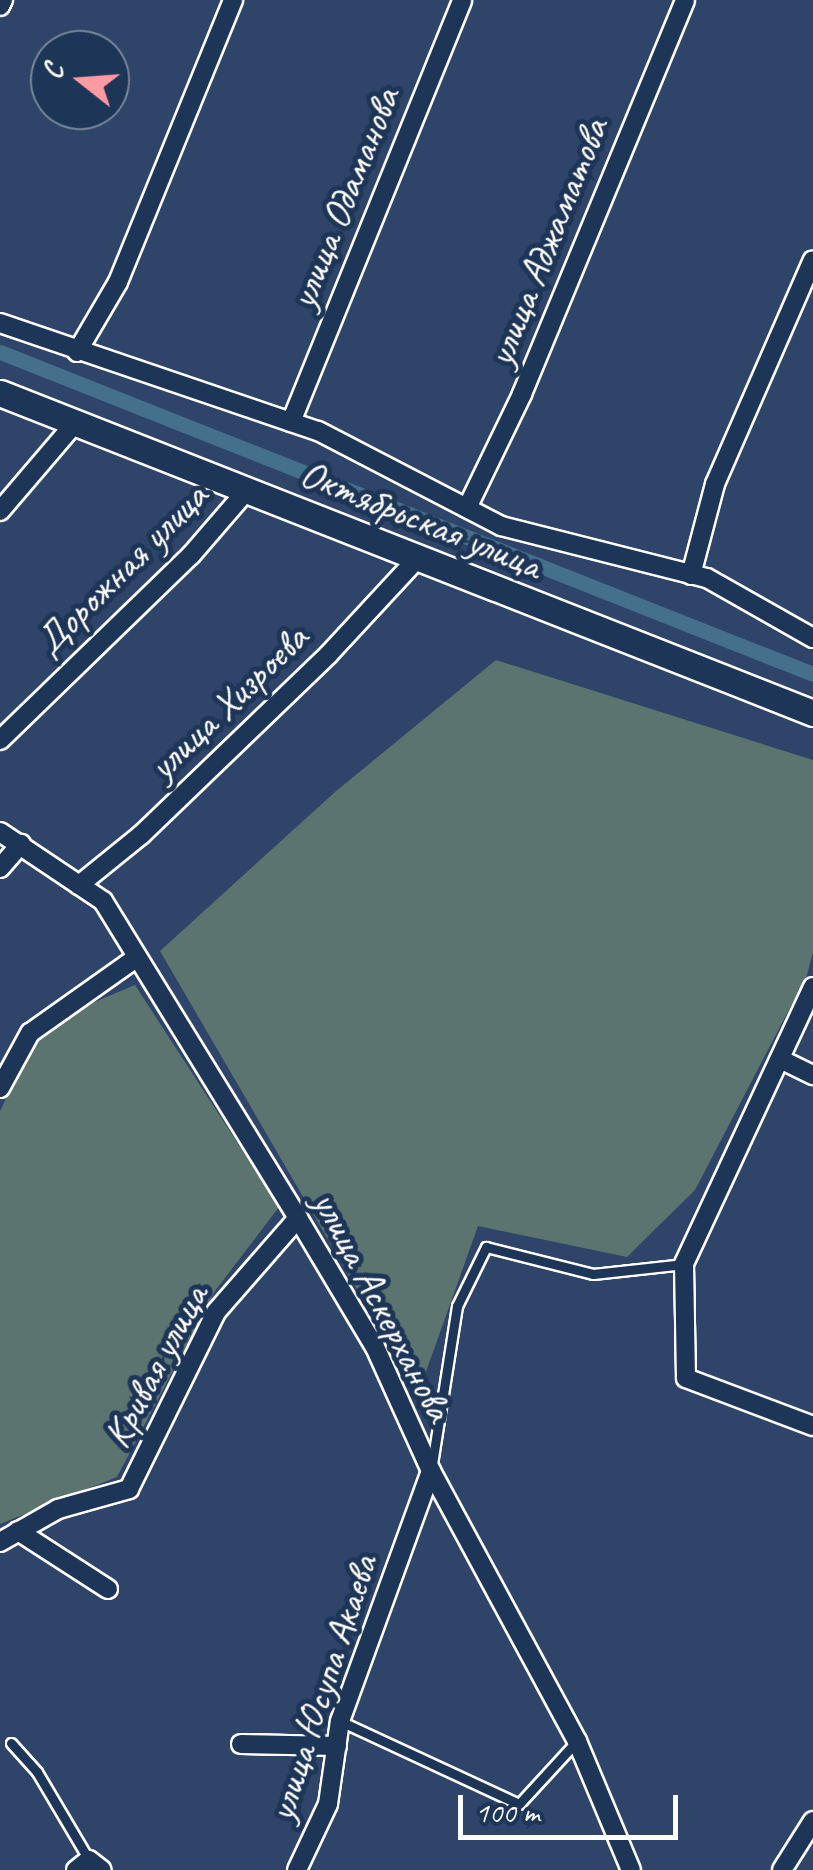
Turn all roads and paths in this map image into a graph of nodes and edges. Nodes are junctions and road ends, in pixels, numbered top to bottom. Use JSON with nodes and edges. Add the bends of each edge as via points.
{"nodes":[{"id":1,"x":232,"y":0,"type":"edge"},
{"id":2,"x":462,"y":0,"type":"edge"},
{"id":3,"x":685,"y":0,"type":"edge"},
{"id":4,"x":813,"y":260,"type":"edge"},
{"id":5,"x":0,"y":324,"type":"edge"},
{"id":6,"x":77,"y":352,"type":"junction"},
{"id":7,"x":0,"y":393,"type":"edge"},
{"id":8,"x":76,"y":422,"type":"junction"},
{"id":9,"x":291,"y":422,"type":"junction"},
{"id":10,"x":248,"y":489,"type":"junction"},
{"id":11,"x":467,"y":508,"type":"junction"},
{"id":12,"x":0,"y":512,"type":"edge"},
{"id":13,"x":416,"y":560,"type":"junction"},
{"id":14,"x":691,"y":575,"type":"junction"},
{"id":15,"x":813,"y":638,"type":"edge"},
{"id":16,"x":813,"y":713,"type":"edge"},
{"id":17,"x":0,"y":740,"type":"edge"},
{"id":18,"x":0,"y":832,"type":"edge"},
{"id":19,"x":21,"y":844,"type":"junction"},
{"id":20,"x":0,"y":868,"type":"edge"},
{"id":21,"x":79,"y":885,"type":"junction"},
{"id":22,"x":136,"y":958,"type":"junction"},
{"id":23,"x":813,"y":988,"type":"edge"},
{"id":24,"x":780,"y":1060,"type":"junction"},
{"id":25,"x":813,"y":1074,"type":"edge"},
{"id":26,"x":0,"y":1088,"type":"edge"},
{"id":27,"x":298,"y":1218,"type":"junction"},
{"id":28,"x":684,"y":1264,"type":"junction"},
{"id":29,"x":813,"y":1426,"type":"edge"},
{"id":30,"x":431,"y":1471,"type":"junction"},
{"id":31,"x":18,"y":1531,"type":"junction"},
{"id":32,"x":0,"y":1542,"type":"edge"},
{"id":33,"x":108,"y":1589,"type":"dead end"},
{"id":34,"x":340,"y":1721,"type":"junction"},
{"id":35,"x":577,"y":1741,"type":"junction"},
{"id":36,"x":11,"y":1743,"type":"dead end"},
{"id":37,"x":240,"y":1744,"type":"dead end"},
{"id":38,"x":338,"y":1746,"type":"junction"},
{"id":39,"x":813,"y":1821,"type":"edge"},
{"id":40,"x":89,"y":1867,"type":"edge"},
{"id":41,"x":303,"y":1868,"type":"edge"},
{"id":42,"x":631,"y":1870,"type":"edge"},
{"id":43,"x":782,"y":1870,"type":"edge"}],
"edges":[{"from":1,"to":6,"type":"street","via":[[118,282]]},
{"from":2,"to":9,"type":"street","name":"улица Одаманова"},
{"from":3,"to":11,"type":"street","name":"улица Аджаматова","via":[[522,394]]},
{"from":4,"to":14,"type":"street","via":[[715,484]]},
{"from":5,"to":6,"type":"street"},
{"from":6,"to":9,"type":"street","via":[[135,364]]},
{"from":7,"to":8,"type":"street","name":"Октябрьская улица"},
{"from":8,"to":10,"type":"street","name":"Октябрьская улица"},
{"from":8,"to":12,"type":"street"},
{"from":9,"to":11,"type":"street"},
{"from":10,"to":13,"type":"street","name":"Октябрьская улица"},
{"from":10,"to":17,"type":"street","name":"Дорожная улица","via":[[191,555]]},
{"from":11,"to":14,"type":"street","via":[[584,552]]},
{"from":13,"to":16,"type":"street","name":"Октябрьская улица"},
{"from":13,"to":21,"type":"street","name":"улица Хизроева","via":[[270,711]]},
{"from":14,"to":15,"type":"street"},
{"from":18,"to":19,"type":"street","name":"улица Аскерханова"},
{"from":19,"to":20,"type":"street"},
{"from":19,"to":21,"type":"street","name":"улица Аскерханова"},
{"from":21,"to":22,"type":"street","name":"улица Аскерханова","via":[[103,901]]},
{"from":22,"to":26,"type":"street","via":[[30,1033]]},
{"from":22,"to":27,"type":"street","name":"улица Аскерханова"},
{"from":23,"to":24,"type":"street"},
{"from":24,"to":25,"type":"street"},
{"from":24,"to":28,"type":"street"},
{"from":27,"to":30,"type":"street","name":"улица Аскерханова","via":[[375,1347]]},
{"from":27,"to":31,"type":"street","name":"Кривая улица","via":[[216,1312],[129,1490],[58,1509]]},
{"from":28,"to":29,"type":"street","via":[[686,1378]]},
{"from":28,"to":30,"type":"lane","via":[[592,1274],[486,1247],[458,1306]]},
{"from":30,"to":34,"type":"street","name":"улица Юсупа Акаева"},
{"from":30,"to":35,"type":"street","name":"улица Аскерханова"},
{"from":31,"to":32,"type":"street","name":"Кривая улица"},
{"from":31,"to":33,"type":"street"},
{"from":34,"to":35,"type":"lane","via":[[520,1804]]},
{"from":34,"to":38,"type":"street","name":"улица Юсупа Акаева"},
{"from":35,"to":42,"type":"street","name":"улица Аскерханова"},
{"from":36,"to":40,"type":"lane","via":[[37,1772]]},
{"from":37,"to":38,"type":"street"},
{"from":38,"to":41,"type":"street","name":"улица Юсупа Акаева","via":[[328,1804]]},
{"from":39,"to":43,"type":"street"}]}
